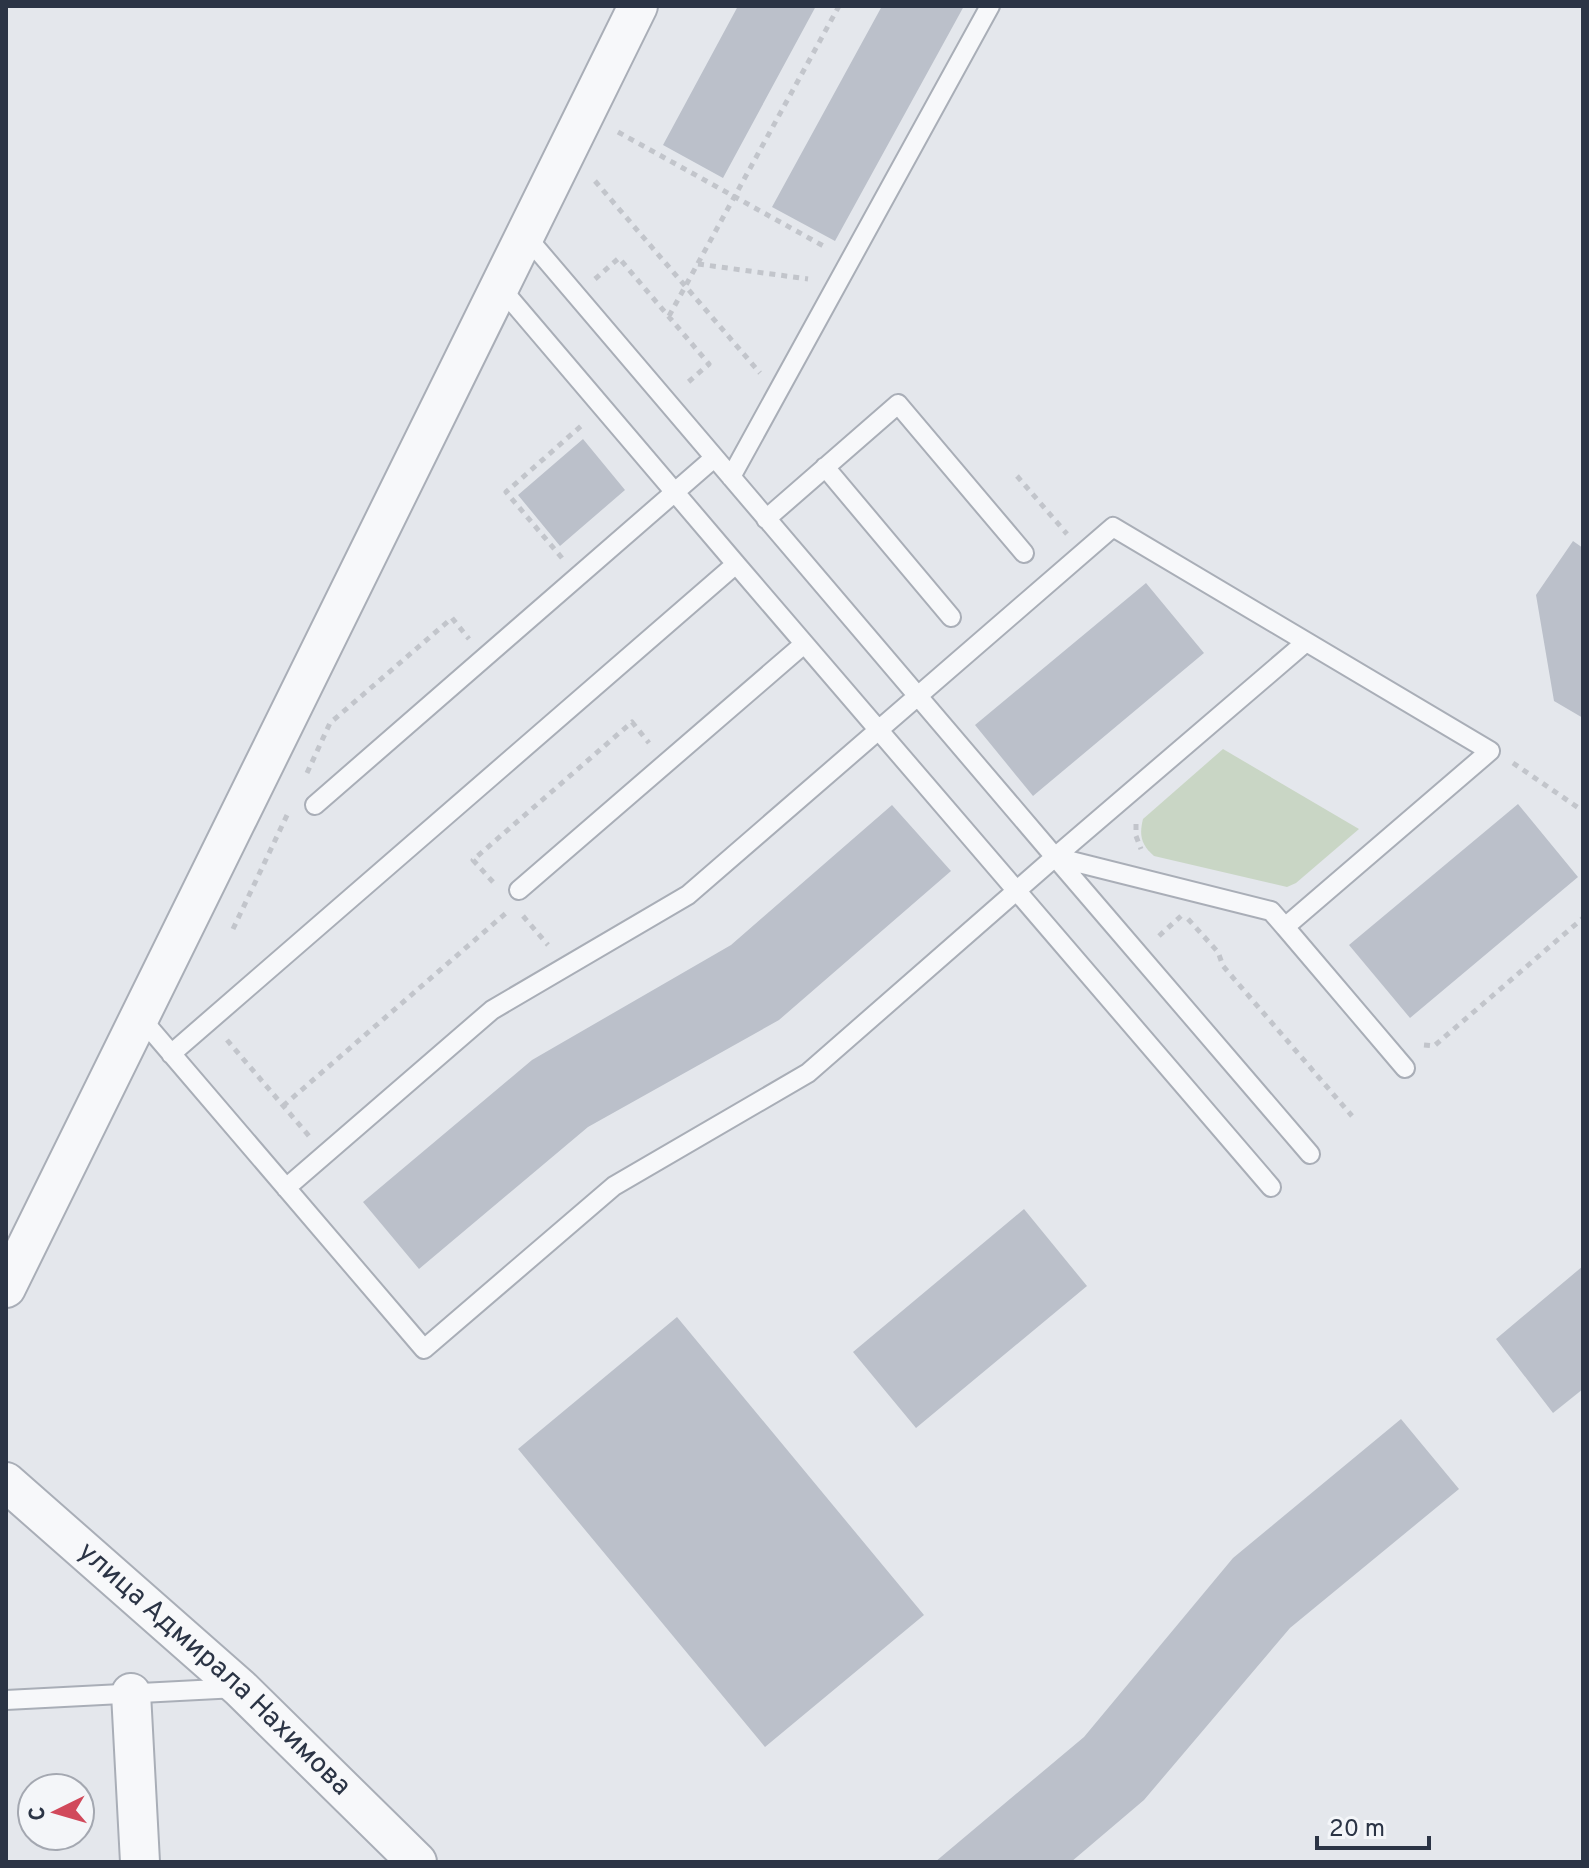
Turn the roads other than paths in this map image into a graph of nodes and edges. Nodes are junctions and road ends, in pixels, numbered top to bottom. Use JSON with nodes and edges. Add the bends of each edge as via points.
{"nodes":[{"id":1,"x":638,"y":6,"type":"edge"},
{"id":2,"x":990,"y":6,"type":"edge"},
{"id":3,"x":525,"y":235,"type":"junction"},
{"id":4,"x":500,"y":287,"type":"junction"},
{"id":5,"x":714,"y":458,"type":"junction"},
{"id":6,"x":825,"y":467,"type":"junction"},
{"id":7,"x":731,"y":477,"type":"junction"},
{"id":8,"x":675,"y":492,"type":"junction"},
{"id":9,"x":766,"y":519,"type":"junction"},
{"id":10,"x":1024,"y":553,"type":"dead end"},
{"id":11,"x":736,"y":564,"type":"junction"},
{"id":12,"x":951,"y":617,"type":"dead end"},
{"id":13,"x":1306,"y":642,"type":"junction"},
{"id":14,"x":804,"y":644,"type":"junction"},
{"id":15,"x":918,"y":697,"type":"junction"},
{"id":16,"x":879,"y":730,"type":"junction"},
{"id":17,"x":315,"y":805,"type":"dead end"},
{"id":18,"x":1055,"y":857,"type":"junction"},
{"id":19,"x":1017,"y":890,"type":"junction"},
{"id":20,"x":516,"y":898,"type":"road end"},
{"id":21,"x":1285,"y":927,"type":"junction"},
{"id":22,"x":140,"y":1017,"type":"junction"},
{"id":23,"x":171,"y":1054,"type":"junction"},
{"id":24,"x":1405,"y":1068,"type":"dead end"},
{"id":25,"x":1310,"y":1154,"type":"dead end"},
{"id":26,"x":1271,"y":1187,"type":"dead end"},
{"id":27,"x":286,"y":1188,"type":"junction"},
{"id":28,"x":6,"y":1288,"type":"edge"},
{"id":29,"x":6,"y":1482,"type":"edge"},
{"id":30,"x":240,"y":1688,"type":"junction"},
{"id":31,"x":131,"y":1693,"type":"junction"},
{"id":32,"x":6,"y":1700,"type":"edge"},
{"id":33,"x":140,"y":1862,"type":"edge"},
{"id":34,"x":417,"y":1862,"type":"edge"}],
"edges":[{"from":1,"to":3,"type":"street"},
{"from":2,"to":7,"type":"lane"},
{"from":3,"to":4,"type":"street"},
{"from":3,"to":5,"type":"lane"},
{"from":4,"to":8,"type":"lane"},
{"from":4,"to":22,"type":"street"},
{"from":5,"to":7,"type":"lane"},
{"from":5,"to":8,"type":"lane"},
{"from":6,"to":9,"type":"lane"},
{"from":6,"to":10,"type":"lane","via":[[898,404]]},
{"from":6,"to":12,"type":"lane"},
{"from":7,"to":9,"type":"lane"},
{"from":8,"to":11,"type":"lane"},
{"from":8,"to":17,"type":"lane"},
{"from":9,"to":15,"type":"lane"},
{"from":11,"to":14,"type":"lane"},
{"from":11,"to":23,"type":"lane"},
{"from":13,"to":15,"type":"lane","via":[[1113,527]]},
{"from":13,"to":18,"type":"lane"},
{"from":13,"to":21,"type":"lane","via":[[1490,751]]},
{"from":14,"to":16,"type":"lane"},
{"from":14,"to":20,"type":"lane"},
{"from":15,"to":16,"type":"lane"},
{"from":15,"to":18,"type":"lane"},
{"from":16,"to":19,"type":"lane"},
{"from":16,"to":27,"type":"lane","via":[[688,895],[492,1010]]},
{"from":18,"to":19,"type":"lane"},
{"from":18,"to":21,"type":"lane","via":[[1271,911]]},
{"from":18,"to":25,"type":"lane"},
{"from":19,"to":26,"type":"lane"},
{"from":19,"to":27,"type":"lane","via":[[808,1073],[614,1186],[424,1349]]},
{"from":21,"to":24,"type":"lane"},
{"from":22,"to":23,"type":"lane"},
{"from":22,"to":28,"type":"street"},
{"from":23,"to":27,"type":"lane"},
{"from":29,"to":30,"type":"street","name":"улица Адмирала Нахимова"},
{"from":30,"to":31,"type":"lane"},
{"from":30,"to":34,"type":"street","name":"улица Адмирала Нахимова"},
{"from":31,"to":32,"type":"lane"},
{"from":31,"to":33,"type":"street"}]}
